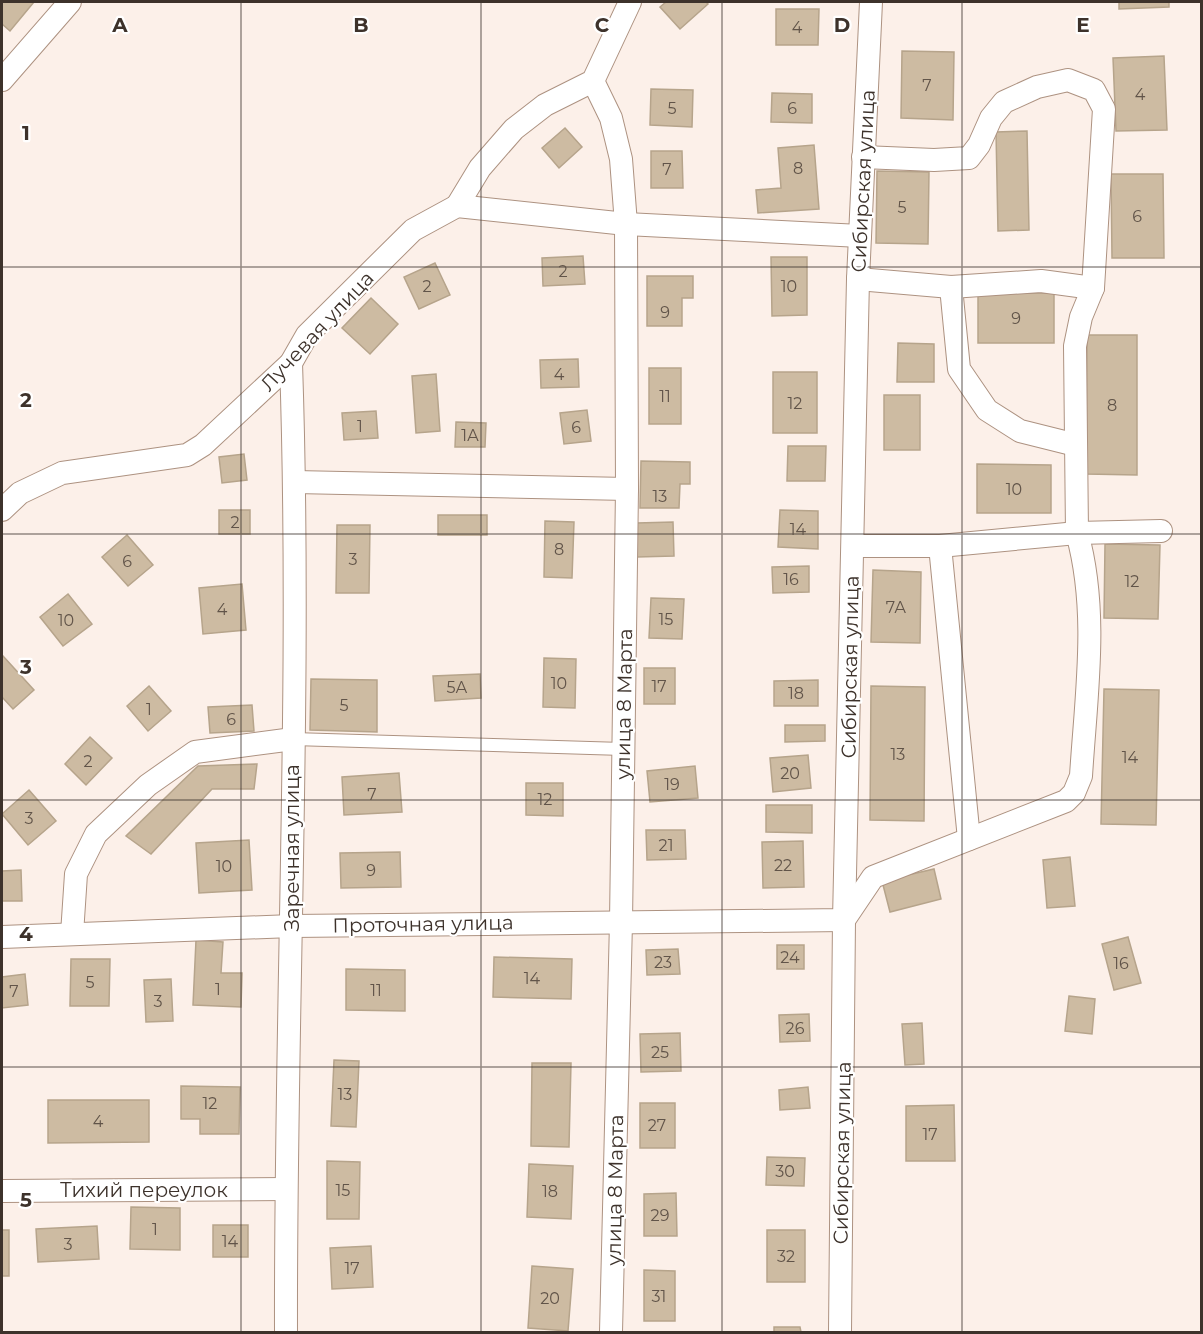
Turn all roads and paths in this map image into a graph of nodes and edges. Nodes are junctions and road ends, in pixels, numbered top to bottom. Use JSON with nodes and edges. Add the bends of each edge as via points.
{"nodes":[{"id":1,"x":70,"y":2,"type":"edge"},
{"id":2,"x":630,"y":2,"type":"edge"},
{"id":3,"x":871,"y":2,"type":"edge"},
{"id":4,"x":2,"y":80,"type":"edge"},
{"id":5,"x":593,"y":81,"type":"junction"},
{"id":6,"x":864,"y":157,"type":"junction"},
{"id":7,"x":457,"y":206,"type":"junction"},
{"id":8,"x":626,"y":224,"type":"junction"},
{"id":9,"x":860,"y":236,"type":"junction"},
{"id":10,"x":858,"y":279,"type":"junction"},
{"id":11,"x":951,"y":287,"type":"junction"},
{"id":12,"x":1093,"y":288,"type":"junction"},
{"id":13,"x":291,"y":363,"type":"junction"},
{"id":14,"x":1076,"y":446,"type":"junction"},
{"id":15,"x":295,"y":482,"type":"junction"},
{"id":16,"x":627,"y":489,"type":"junction"},
{"id":17,"x":2,"y":510,"type":"edge"},
{"id":18,"x":1161,"y":531,"type":"dead end"},
{"id":19,"x":1077,"y":533,"type":"junction"},
{"id":20,"x":853,"y":546,"type":"junction"},
{"id":21,"x":940,"y":546,"type":"junction"},
{"id":22,"x":293,"y":739,"type":"junction"},
{"id":23,"x":623,"y":749,"type":"junction"},
{"id":24,"x":969,"y":839,"type":"junction"},
{"id":25,"x":844,"y":920,"type":"junction"},
{"id":26,"x":621,"y":922,"type":"junction"},
{"id":27,"x":292,"y":926,"type":"junction"},
{"id":28,"x":72,"y":934,"type":"junction"},
{"id":29,"x":2,"y":937,"type":"edge"},
{"id":30,"x":286,"y":1190,"type":"junction"},
{"id":31,"x":2,"y":1191,"type":"edge"},
{"id":32,"x":286,"y":1332,"type":"edge"},
{"id":33,"x":611,"y":1332,"type":"edge"},
{"id":34,"x":840,"y":1332,"type":"edge"}],
"edges":[{"from":1,"to":4,"type":"street"},
{"from":2,"to":5,"type":"street"},
{"from":3,"to":6,"type":"street","name":"Сибирская улица"},
{"from":5,"to":7,"type":"street","via":[[545,105],[514,129],[480,168]]},
{"from":5,"to":8,"type":"street","name":"улица 8 Марта","via":[[611,118],[621,159]]},
{"from":6,"to":9,"type":"street","name":"Сибирская улица"},
{"from":6,"to":12,"type":"street","via":[[969,158],[1004,102],[1037,87],[1068,80],[1094,90],[1104,109]]},
{"from":7,"to":8,"type":"street"},
{"from":7,"to":13,"type":"street","name":"Лучевая улица","via":[[414,230],[307,335]]},
{"from":8,"to":9,"type":"street"},
{"from":8,"to":16,"type":"street","name":"улица 8 Марта"},
{"from":9,"to":10,"type":"street","name":"Сибирская улица"},
{"from":10,"to":11,"type":"street"},
{"from":10,"to":20,"type":"street","name":"Сибирская улица"},
{"from":11,"to":12,"type":"street","via":[[1041,281]]},
{"from":11,"to":14,"type":"street","via":[[959,369],[987,410],[1020,431]]},
{"from":12,"to":14,"type":"street","via":[[1076,346]]},
{"from":13,"to":15,"type":"street","name":"Заречная улица"},
{"from":13,"to":17,"type":"street","name":"Лучевая улица","via":[[203,445],[187,455],[62,473],[20,493]]},
{"from":14,"to":19,"type":"street"},
{"from":15,"to":16,"type":"street"},
{"from":15,"to":22,"type":"street","name":"Заречная улица"},
{"from":16,"to":23,"type":"street","name":"улица 8 Марта"},
{"from":18,"to":19,"type":"street"},
{"from":19,"to":21,"type":"street"},
{"from":19,"to":24,"type":"street","via":[[1090,612],[1081,776],[1066,801]]},
{"from":20,"to":21,"type":"street"},
{"from":20,"to":25,"type":"street","name":"Сибирская улица"},
{"from":21,"to":24,"type":"street"},
{"from":22,"to":23,"type":"lane"},
{"from":22,"to":27,"type":"street","name":"Заречная улица"},
{"from":22,"to":28,"type":"street","via":[[195,752],[148,784],[96,834],[76,874]]},
{"from":23,"to":26,"type":"street","name":"улица 8 Марта"},
{"from":24,"to":25,"type":"street","via":[[873,877]]},
{"from":25,"to":26,"type":"street","name":"Проточная улица"},
{"from":25,"to":34,"type":"street","name":"Сибирская улица"},
{"from":26,"to":27,"type":"street","name":"Проточная улица"},
{"from":26,"to":33,"type":"street","name":"улица 8 Марта"},
{"from":27,"to":28,"type":"street","name":"Проточная улица"},
{"from":27,"to":30,"type":"street","name":"Заречная улица"},
{"from":28,"to":29,"type":"street","name":"Проточная улица"},
{"from":30,"to":31,"type":"street","name":"Тихий переулок"},
{"from":30,"to":32,"type":"street","name":"Заречная улица"}]}
